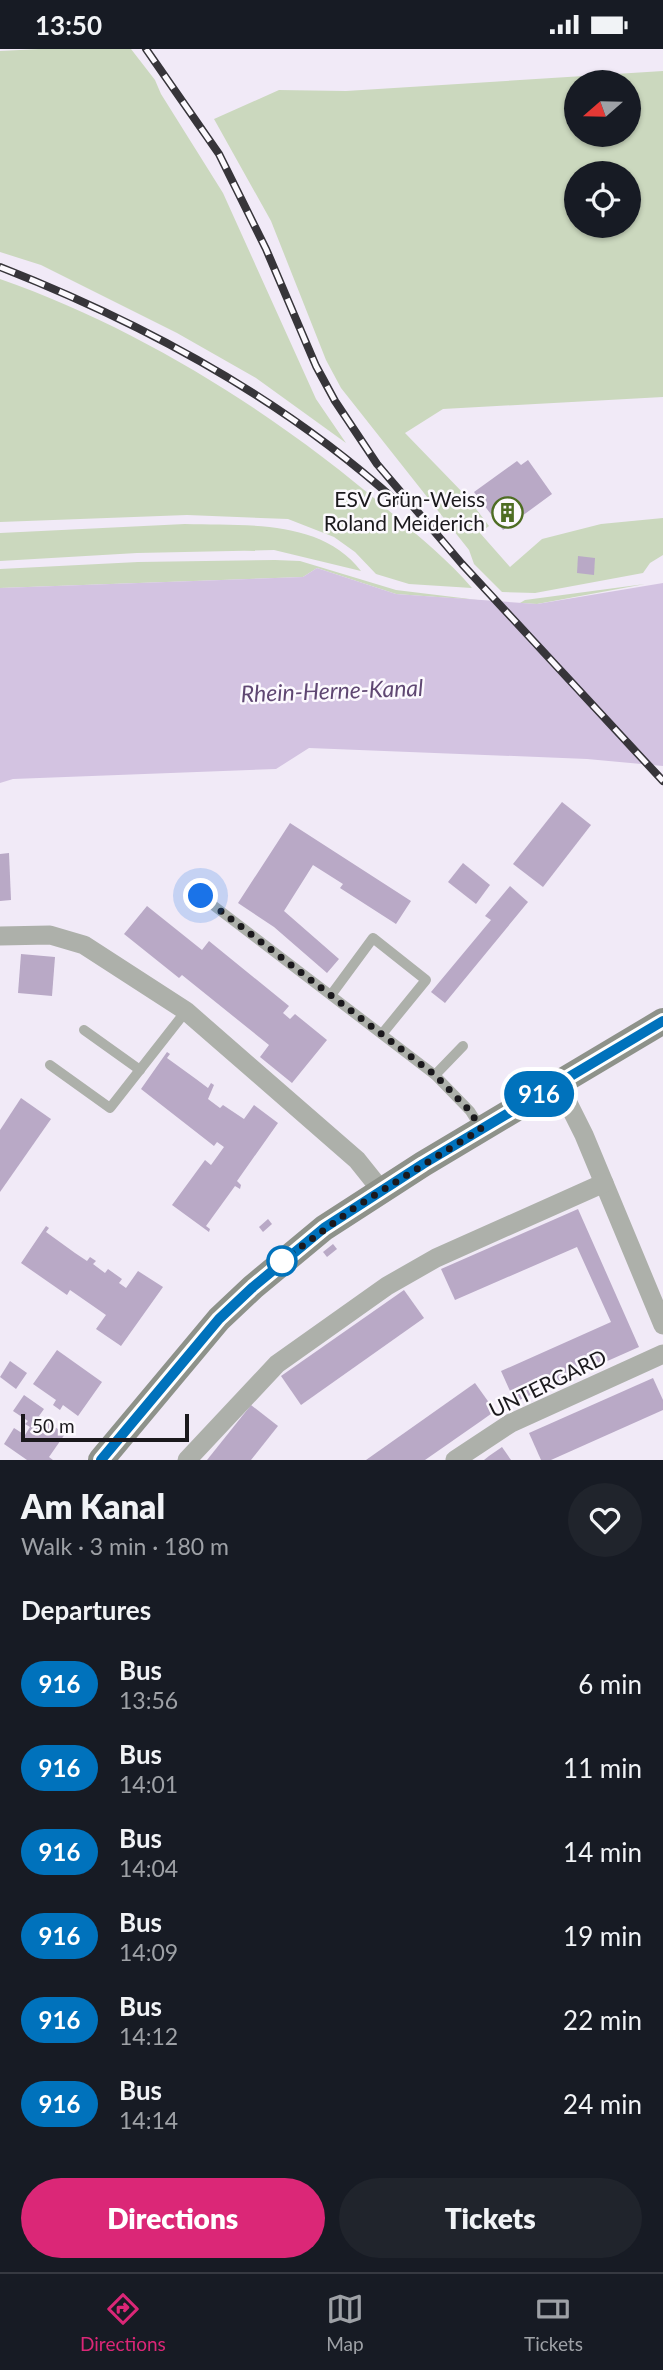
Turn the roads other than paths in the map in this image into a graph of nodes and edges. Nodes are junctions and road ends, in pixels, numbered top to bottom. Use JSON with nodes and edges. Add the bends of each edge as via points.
{"nodes":[{"id":1,"x":201,"y":896,"type":"dead end"},
{"id":2,"x":0,"y":936,"type":"edge"},
{"id":3,"x":331,"y":995,"type":"junction"},
{"id":4,"x":186,"y":1011,"type":"junction"},
{"id":5,"x":663,"y":1021,"type":"edge"},
{"id":6,"x":84,"y":1030,"type":"dead end"},
{"id":7,"x":382,"y":1034,"type":"junction"},
{"id":8,"x":463,"y":1046,"type":"dead end"},
{"id":9,"x":50,"y":1065,"type":"dead end"},
{"id":10,"x":140,"y":1070,"type":"junction"},
{"id":11,"x":435,"y":1075,"type":"junction"},
{"id":12,"x":558,"y":1083,"type":"junction"},
{"id":13,"x":481,"y":1129,"type":"junction"},
{"id":14,"x":604,"y":1183,"type":"junction"},
{"id":15,"x":381,"y":1190,"type":"junction"},
{"id":16,"x":663,"y":1325,"type":"edge"},
{"id":17,"x":663,"y":1354,"type":"edge"},
{"id":18,"x":101,"y":1460,"type":"edge"},
{"id":19,"x":187,"y":1460,"type":"edge"},
{"id":20,"x":456,"y":1460,"type":"edge"}],
"edges":[{"from":1,"to":3,"type":"lane"},
{"from":2,"to":4,"type":"street","via":[[50,935],[84,945]]},
{"from":3,"to":7,"type":"lane"},
{"from":3,"to":7,"type":"lane","via":[[373,938],[426,979]]},
{"from":4,"to":10,"type":"lane"},
{"from":4,"to":15,"type":"street","via":[[357,1160]]},
{"from":5,"to":12,"type":"main road"},
{"from":6,"to":10,"type":"lane"},
{"from":7,"to":11,"type":"lane"},
{"from":8,"to":11,"type":"lane"},
{"from":9,"to":10,"type":"lane","via":[[110,1108]]},
{"from":11,"to":13,"type":"lane"},
{"from":12,"to":13,"type":"main road"},
{"from":12,"to":14,"type":"street"},
{"from":13,"to":15,"type":"main road"},
{"from":14,"to":16,"type":"street"},
{"from":14,"to":19,"type":"street","via":[[436,1258],[387,1286],[276,1364]]},
{"from":15,"to":18,"type":"main road","via":[[324,1228],[253,1287],[193,1349]]},
{"from":17,"to":20,"type":"street","name":"UNTERGARD","via":[[511,1423]]}]}
